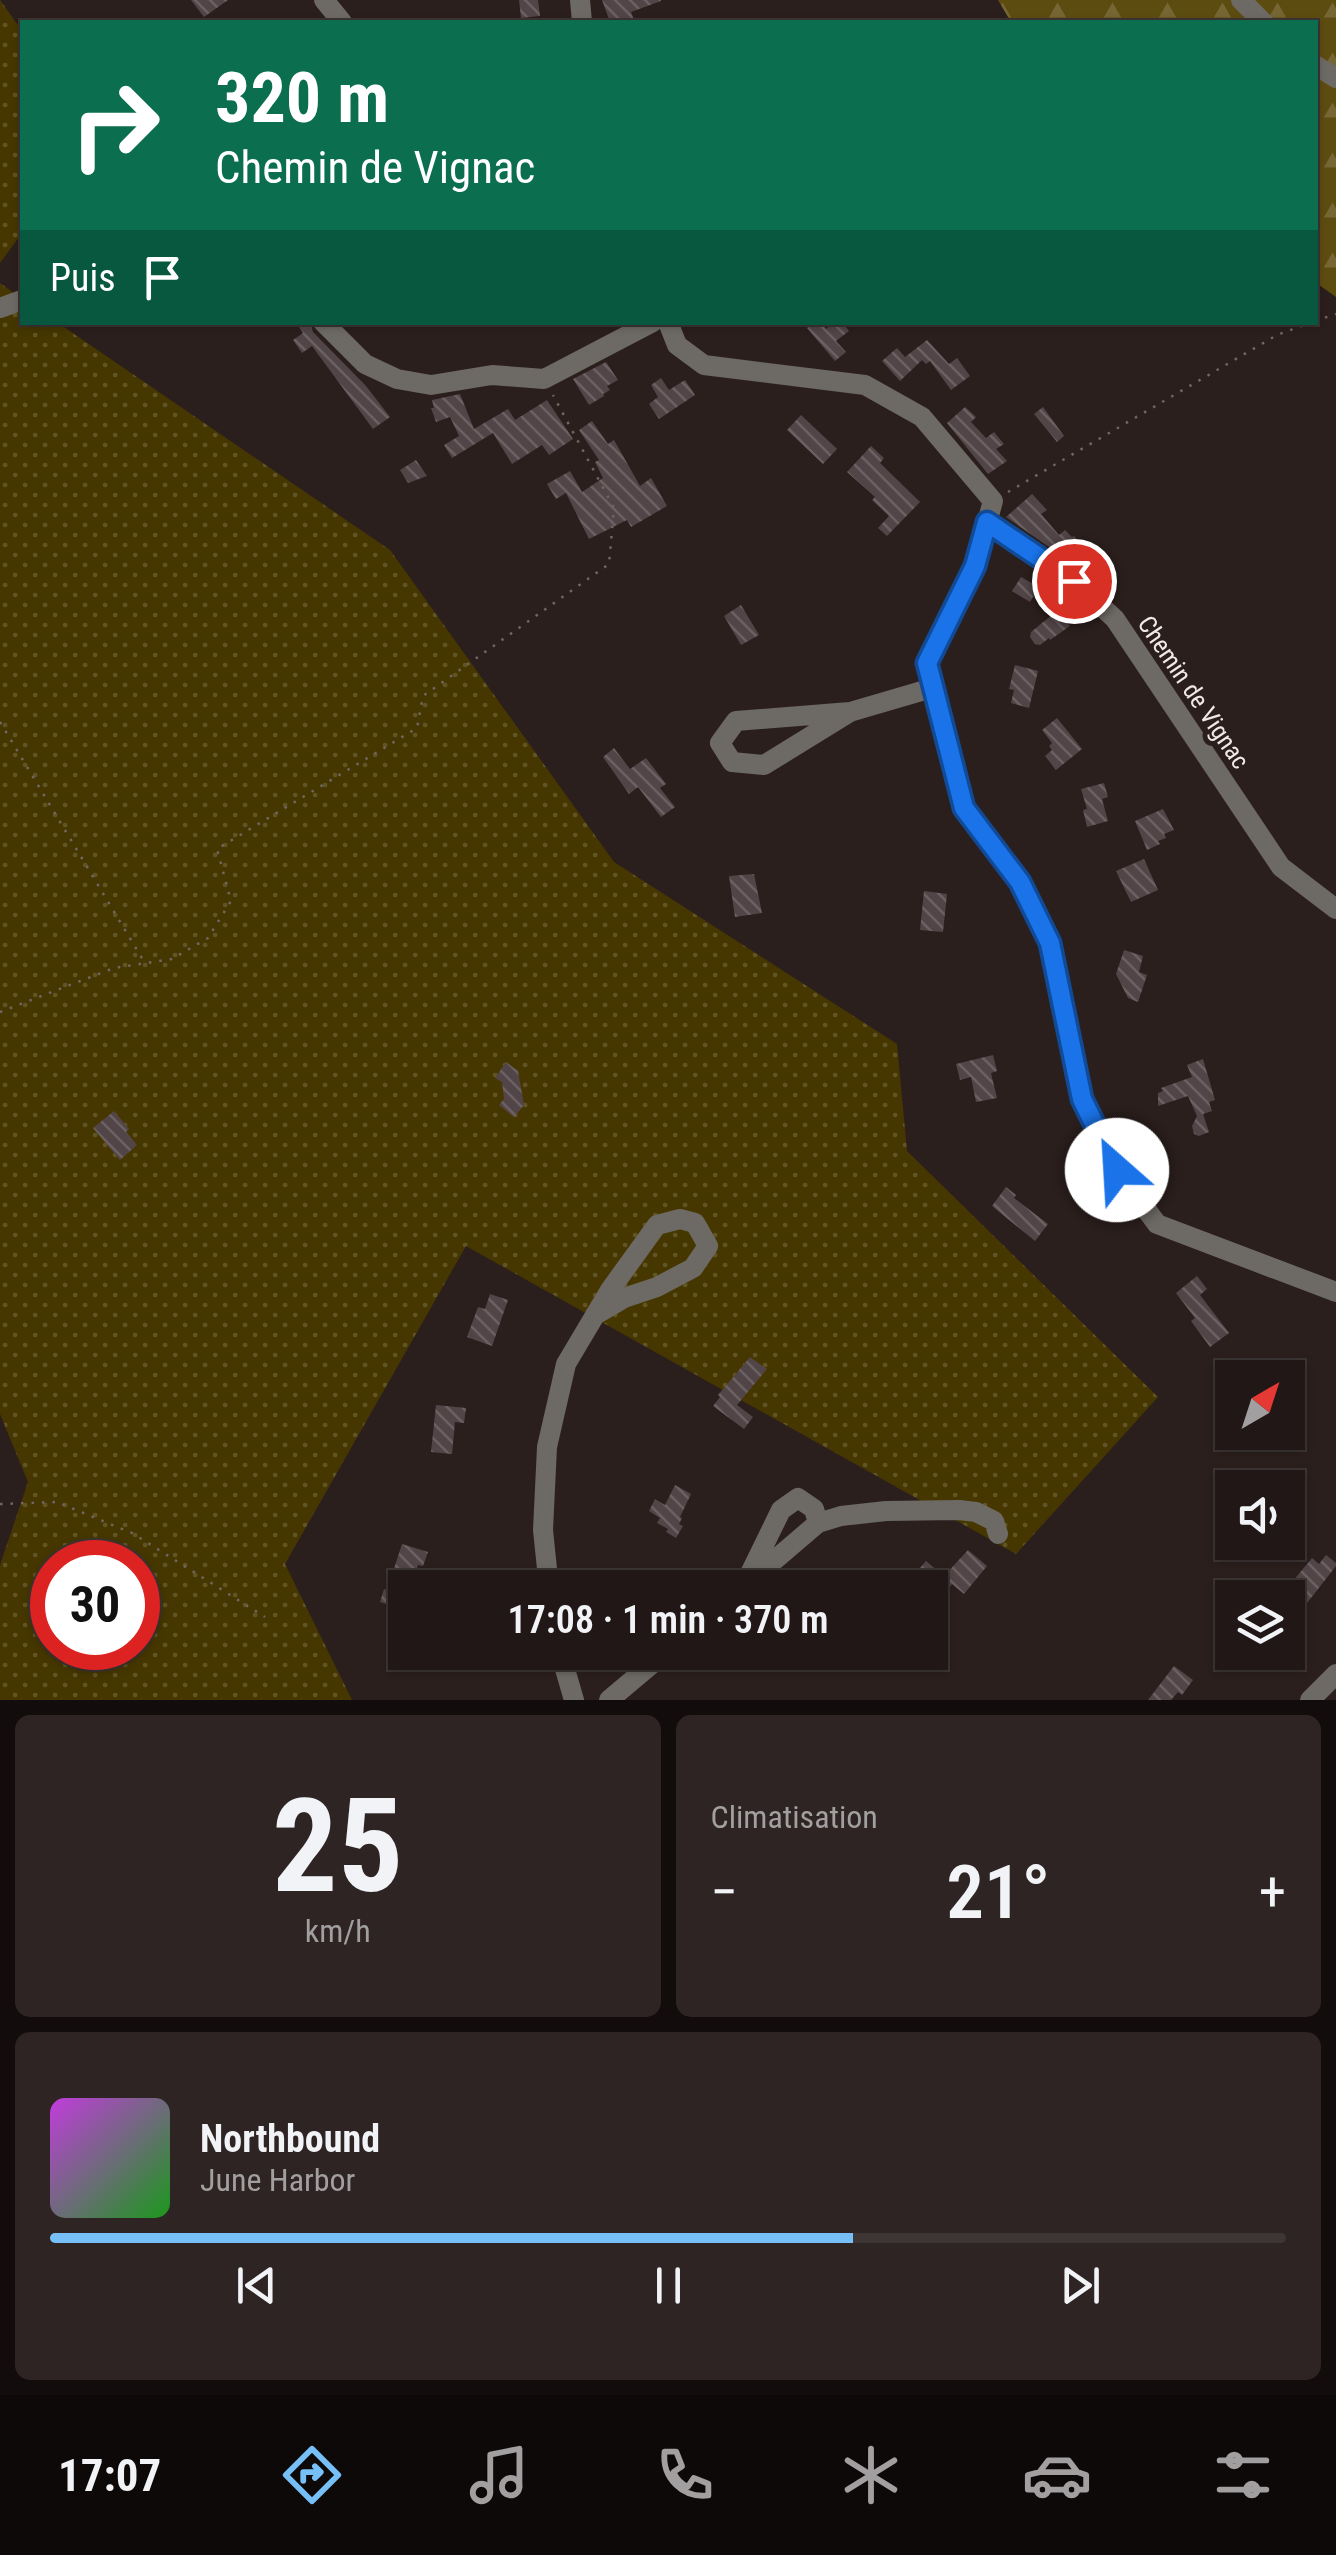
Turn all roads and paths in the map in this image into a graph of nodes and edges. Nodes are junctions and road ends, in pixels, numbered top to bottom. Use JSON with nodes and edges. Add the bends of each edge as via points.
{"nodes":[{"id":1,"x":1242,"y":0,"type":"edge"},
{"id":2,"x":1261,"y":20,"type":"edge"},
{"id":3,"x":326,"y":325,"type":"edge"},
{"id":4,"x":647,"y":325,"type":"edge"},
{"id":5,"x":669,"y":325,"type":"edge"},
{"id":6,"x":1305,"y":325,"type":"edge"},
{"id":7,"x":544,"y":379,"type":"junction"},
{"id":8,"x":993,"y":501,"type":"junction"},
{"id":9,"x":987,"y":522,"type":"junction"},
{"id":10,"x":932,"y":688,"type":"junction"},
{"id":11,"x":850,"y":712,"type":"junction"},
{"id":12,"x":0,"y":722,"type":"edge"},
{"id":13,"x":1336,"y":909,"type":"edge"},
{"id":14,"x":144,"y":963,"type":"junction"},
{"id":15,"x":0,"y":1012,"type":"edge"},
{"id":16,"x":1336,"y":1292,"type":"edge"},
{"id":17,"x":595,"y":1315,"type":"junction"},
{"id":18,"x":0,"y":1504,"type":"edge"},
{"id":19,"x":818,"y":1523,"type":"junction"},
{"id":20,"x":998,"y":1534,"type":"dead end"},
{"id":21,"x":547,"y":1570,"type":"edge"},
{"id":22,"x":751,"y":1570,"type":"edge"},
{"id":23,"x":763,"y":1570,"type":"edge"},
{"id":24,"x":265,"y":1616,"type":"dead end"},
{"id":25,"x":565,"y":1670,"type":"edge"},
{"id":26,"x":645,"y":1670,"type":"edge"},
{"id":27,"x":1336,"y":1674,"type":"edge"},
{"id":28,"x":574,"y":1700,"type":"edge"},
{"id":29,"x":610,"y":1700,"type":"edge"},
{"id":30,"x":1310,"y":1700,"type":"edge"}],
"edges":[{"from":1,"to":2,"type":"street"},
{"from":3,"to":7,"type":"street","via":[[365,364],[397,379],[431,385],[492,375]]},
{"from":4,"to":7,"type":"street"},
{"from":5,"to":8,"type":"street","via":[[677,345],[704,364],[865,385],[922,417]]},
{"from":6,"to":8,"type":"path","via":[[1277,335]]},
{"from":7,"to":14,"type":"path","via":[[614,508],[609,564],[423,696],[417,728],[217,850],[230,901],[208,938],[172,959]]},
{"from":8,"to":9,"type":"street"},
{"from":9,"to":10,"type":"street","via":[[975,566],[927,663]]},
{"from":9,"to":13,"type":"street","name":"Chemin de Vignac","via":[[1074,581],[1115,619],[1280,867]]},
{"from":10,"to":11,"type":"street"},
{"from":10,"to":16,"type":"street","via":[[964,808],[1020,882],[1050,943],[1082,1099],[1117,1170],[1157,1224]]},
{"from":11,"to":11,"type":"street","via":[[736,722],[720,743],[732,762],[764,764]]},
{"from":12,"to":14,"type":"path"},
{"from":14,"to":15,"type":"path"},
{"from":17,"to":17,"type":"street","via":[[658,1225],[680,1219],[695,1224],[708,1246],[694,1268]]},
{"from":17,"to":21,"type":"street","via":[[566,1364],[547,1448]]},
{"from":18,"to":24,"type":"path","via":[[57,1502],[132,1533]]},
{"from":19,"to":20,"type":"street","via":[[886,1511],[960,1510],[994,1521]]},
{"from":19,"to":22,"type":"street","via":[[814,1509],[798,1498],[781,1510]]},
{"from":19,"to":23,"type":"street"},
{"from":25,"to":28,"type":"street"},
{"from":26,"to":29,"type":"street"},
{"from":27,"to":30,"type":"street"}]}
